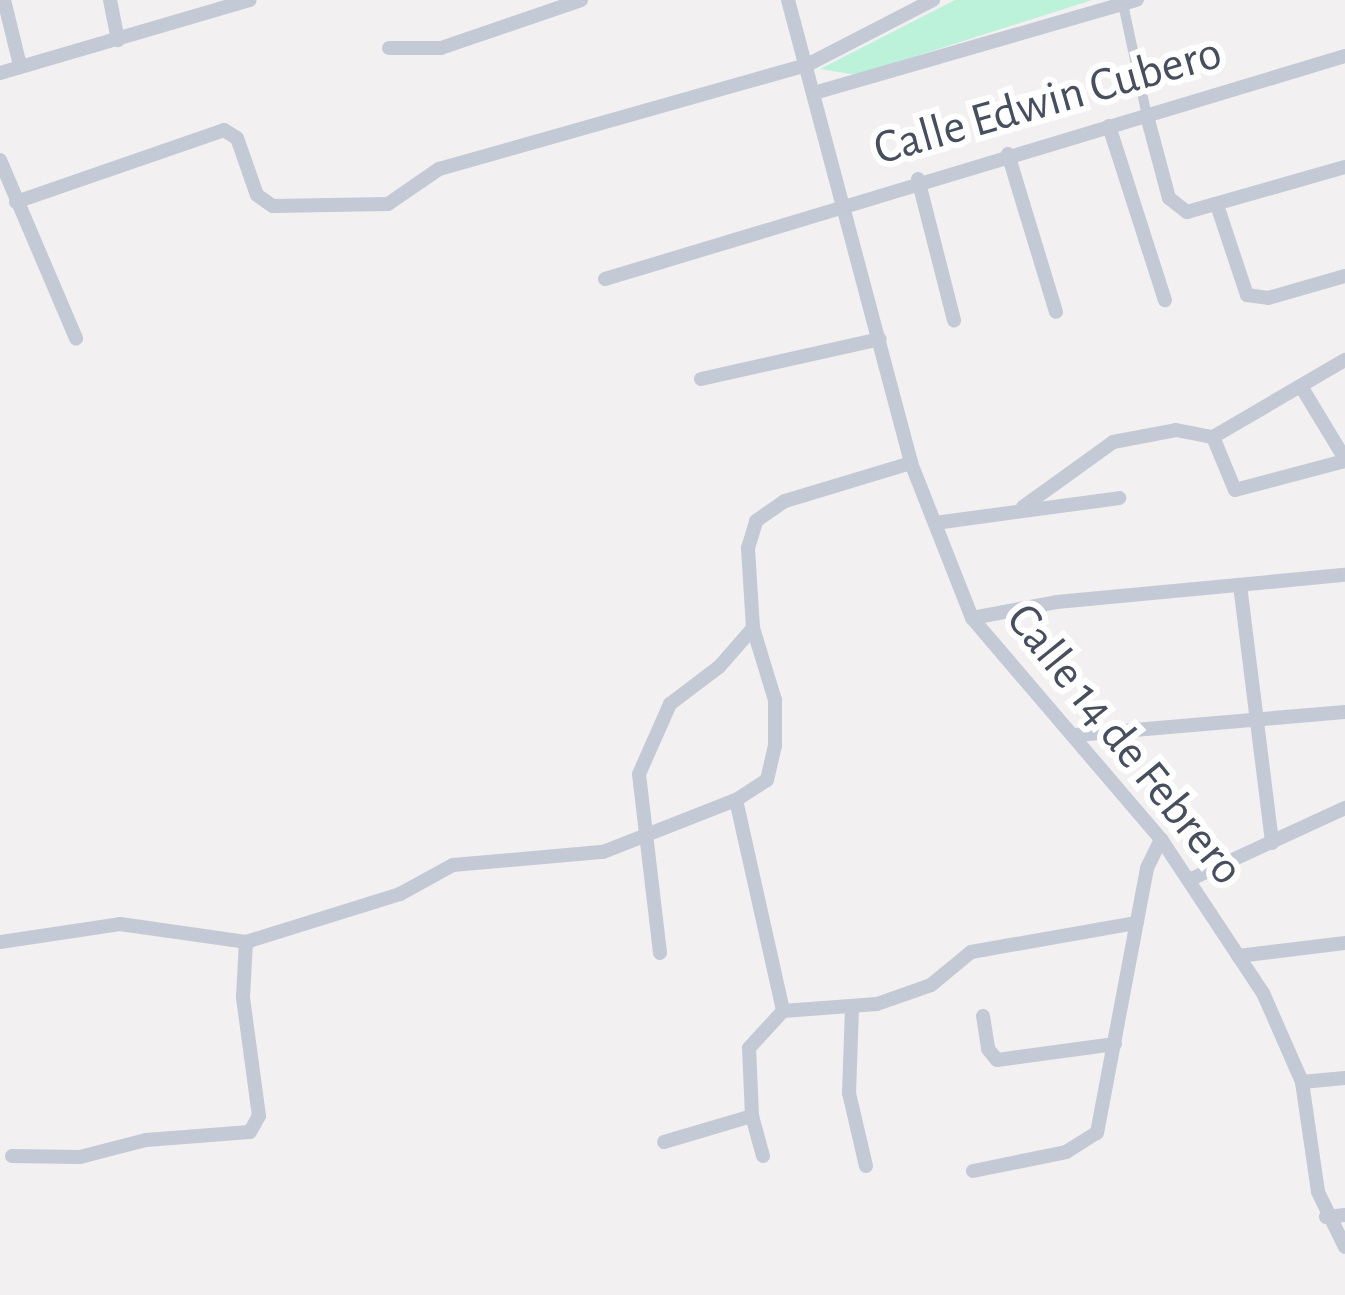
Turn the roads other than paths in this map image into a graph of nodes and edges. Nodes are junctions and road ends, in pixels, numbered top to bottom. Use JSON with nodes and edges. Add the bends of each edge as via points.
{"nodes":[{"id":1,"x":4,"y":0,"type":"edge"},
{"id":2,"x":110,"y":0,"type":"edge"},
{"id":3,"x":250,"y":0,"type":"edge"},
{"id":4,"x":581,"y":0,"type":"edge"},
{"id":5,"x":788,"y":0,"type":"edge"},
{"id":6,"x":933,"y":0,"type":"edge"},
{"id":7,"x":1130,"y":2,"type":"edge"},
{"id":8,"x":563,"y":3,"type":"edge"},
{"id":9,"x":217,"y":4,"type":"edge"},
{"id":10,"x":118,"y":40,"type":"junction"},
{"id":11,"x":389,"y":48,"type":"dead end"},
{"id":12,"x":1345,"y":56,"type":"edge"},
{"id":13,"x":20,"y":65,"type":"junction"},
{"id":14,"x":807,"y":65,"type":"junction"},
{"id":15,"x":0,"y":73,"type":"edge"},
{"id":16,"x":814,"y":92,"type":"junction"},
{"id":17,"x":1147,"y":116,"type":"junction"},
{"id":18,"x":1109,"y":126,"type":"junction"},
{"id":19,"x":1008,"y":154,"type":"junction"},
{"id":20,"x":0,"y":160,"type":"edge"},
{"id":21,"x":1345,"y":167,"type":"edge"},
{"id":22,"x":918,"y":178,"type":"junction"},
{"id":23,"x":16,"y":202,"type":"junction"},
{"id":24,"x":842,"y":203,"type":"junction"},
{"id":25,"x":1217,"y":205,"type":"junction"},
{"id":26,"x":1345,"y":276,"type":"edge"},
{"id":27,"x":605,"y":279,"type":"dead end"},
{"id":28,"x":1165,"y":300,"type":"dead end"},
{"id":29,"x":1056,"y":312,"type":"dead end"},
{"id":30,"x":954,"y":320,"type":"dead end"},
{"id":31,"x":76,"y":338,"type":"dead end"},
{"id":32,"x":880,"y":339,"type":"junction"},
{"id":33,"x":1345,"y":360,"type":"edge"},
{"id":34,"x":701,"y":379,"type":"dead end"},
{"id":35,"x":1302,"y":388,"type":"junction"},
{"id":36,"x":1213,"y":437,"type":"junction"},
{"id":37,"x":1345,"y":460,"type":"edge"},
{"id":38,"x":911,"y":463,"type":"junction"},
{"id":39,"x":1119,"y":498,"type":"dead end"},
{"id":40,"x":1023,"y":507,"type":"junction"},
{"id":41,"x":935,"y":523,"type":"junction"},
{"id":42,"x":1345,"y":575,"type":"edge"},
{"id":43,"x":1240,"y":585,"type":"junction"},
{"id":44,"x":972,"y":618,"type":"junction"},
{"id":45,"x":753,"y":628,"type":"junction"},
{"id":46,"x":1345,"y":712,"type":"edge"},
{"id":47,"x":1253,"y":721,"type":"junction"},
{"id":48,"x":1076,"y":735,"type":"junction"},
{"id":49,"x":736,"y":800,"type":"junction"},
{"id":50,"x":1345,"y":808,"type":"edge"},
{"id":51,"x":646,"y":839,"type":"junction"},
{"id":52,"x":1161,"y":839,"type":"junction"},
{"id":53,"x":1272,"y":843,"type":"junction"},
{"id":54,"x":1189,"y":880,"type":"junction"},
{"id":55,"x":1136,"y":923,"type":"junction"},
{"id":56,"x":0,"y":942,"type":"edge"},
{"id":57,"x":246,"y":942,"type":"junction"},
{"id":58,"x":1345,"y":943,"type":"edge"},
{"id":59,"x":660,"y":953,"type":"dead end"},
{"id":60,"x":1238,"y":956,"type":"junction"},
{"id":61,"x":851,"y":1007,"type":"junction"},
{"id":62,"x":783,"y":1011,"type":"junction"},
{"id":63,"x":983,"y":1016,"type":"dead end"},
{"id":64,"x":1115,"y":1044,"type":"junction"},
{"id":65,"x":1345,"y":1078,"type":"edge"},
{"id":66,"x":1302,"y":1082,"type":"junction"},
{"id":67,"x":752,"y":1116,"type":"junction"},
{"id":68,"x":664,"y":1142,"type":"dead end"},
{"id":69,"x":12,"y":1156,"type":"dead end"},
{"id":70,"x":764,"y":1156,"type":"dead end"},
{"id":71,"x":866,"y":1166,"type":"dead end"},
{"id":72,"x":973,"y":1171,"type":"dead end"},
{"id":73,"x":1345,"y":1215,"type":"edge"},
{"id":74,"x":1326,"y":1217,"type":"junction"},
{"id":75,"x":1345,"y":1247,"type":"edge"}],
"edges":[{"from":1,"to":13,"type":"street"},
{"from":2,"to":10,"type":"street"},
{"from":3,"to":9,"type":"street"},
{"from":4,"to":8,"type":"street"},
{"from":5,"to":14,"type":"street","name":"Calle 14 de Febrero"},
{"from":6,"to":14,"type":"street"},
{"from":7,"to":16,"type":"street"},
{"from":7,"to":17,"type":"street"},
{"from":8,"to":11,"type":"street","via":[[441,48]]},
{"from":9,"to":10,"type":"street"},
{"from":10,"to":13,"type":"street"},
{"from":12,"to":17,"type":"street","name":"Calle Edwin Cubero"},
{"from":13,"to":15,"type":"street"},
{"from":14,"to":16,"type":"street","name":"Calle 14 de Febrero"},
{"from":14,"to":23,"type":"street","via":[[423,175],[388,204],[295,210],[257,196],[237,138],[224,130]]},
{"from":16,"to":24,"type":"street","name":"Calle 14 de Febrero"},
{"from":17,"to":18,"type":"street","name":"Calle Edwin Cubero"},
{"from":17,"to":25,"type":"street","via":[[1175,207]]},
{"from":18,"to":19,"type":"street","name":"Calle Edwin Cubero"},
{"from":18,"to":28,"type":"street"},
{"from":19,"to":22,"type":"street","name":"Calle Edwin Cubero"},
{"from":19,"to":29,"type":"street"},
{"from":20,"to":23,"type":"street"},
{"from":21,"to":25,"type":"street"},
{"from":22,"to":24,"type":"street","name":"Calle Edwin Cubero"},
{"from":22,"to":30,"type":"street"},
{"from":23,"to":31,"type":"street"},
{"from":24,"to":27,"type":"street","name":"Calle Edwin Cubero"},
{"from":24,"to":32,"type":"street","name":"Calle 14 de Febrero"},
{"from":25,"to":26,"type":"street","via":[[1241,289],[1256,298]]},
{"from":32,"to":34,"type":"street"},
{"from":32,"to":38,"type":"street","name":"Calle 14 de Febrero"},
{"from":33,"to":35,"type":"street","via":[[1330,362]]},
{"from":35,"to":36,"type":"street"},
{"from":35,"to":37,"type":"street"},
{"from":36,"to":37,"type":"street","via":[[1235,490]]},
{"from":36,"to":40,"type":"street","via":[[1176,430],[1113,442]]},
{"from":38,"to":41,"type":"street","name":"Calle 14 de Febrero"},
{"from":38,"to":45,"type":"street","via":[[784,501],[756,520],[748,548]]},
{"from":39,"to":40,"type":"street"},
{"from":40,"to":41,"type":"street"},
{"from":41,"to":44,"type":"street","name":"Calle 14 de Febrero"},
{"from":42,"to":43,"type":"street"},
{"from":43,"to":44,"type":"street"},
{"from":43,"to":47,"type":"street"},
{"from":44,"to":48,"type":"street","name":"Calle 14 de Febrero","via":[[986,644]]},
{"from":45,"to":49,"type":"street","via":[[775,700],[775,746],[767,780]]},
{"from":45,"to":51,"type":"street","via":[[670,704],[639,774]]},
{"from":46,"to":47,"type":"street"},
{"from":47,"to":48,"type":"street"},
{"from":47,"to":53,"type":"street"},
{"from":48,"to":52,"type":"street","name":"Calle 14 de Febrero"},
{"from":49,"to":51,"type":"street"},
{"from":49,"to":62,"type":"street"},
{"from":50,"to":53,"type":"street"},
{"from":51,"to":57,"type":"street","via":[[567,857],[453,865],[400,895]]},
{"from":51,"to":59,"type":"street"},
{"from":52,"to":54,"type":"street","name":"Calle 14 de Febrero"},
{"from":52,"to":55,"type":"street"},
{"from":53,"to":54,"type":"street"},
{"from":54,"to":60,"type":"street","name":"Calle 14 de Febrero"},
{"from":55,"to":61,"type":"street","via":[[971,952],[931,985]]},
{"from":55,"to":64,"type":"street"},
{"from":56,"to":57,"type":"street","via":[[120,923]]},
{"from":57,"to":69,"type":"street","via":[[243,997],[259,1116],[250,1132],[146,1140],[80,1157]]},
{"from":58,"to":60,"type":"street"},
{"from":60,"to":66,"type":"street","name":"Calle 14 de Febrero"},
{"from":61,"to":62,"type":"street"},
{"from":61,"to":71,"type":"street","via":[[849,1093]]},
{"from":62,"to":67,"type":"street","via":[[749,1048]]},
{"from":63,"to":64,"type":"street","via":[[997,1060]]},
{"from":64,"to":72,"type":"street","via":[[1103,1121],[1084,1145]]},
{"from":65,"to":66,"type":"street"},
{"from":66,"to":74,"type":"street","name":"Calle 14 de Febrero"},
{"from":67,"to":68,"type":"street"},
{"from":67,"to":70,"type":"street"},
{"from":73,"to":74,"type":"street"},
{"from":74,"to":75,"type":"street","name":"Calle 14 de Febrero"}]}
